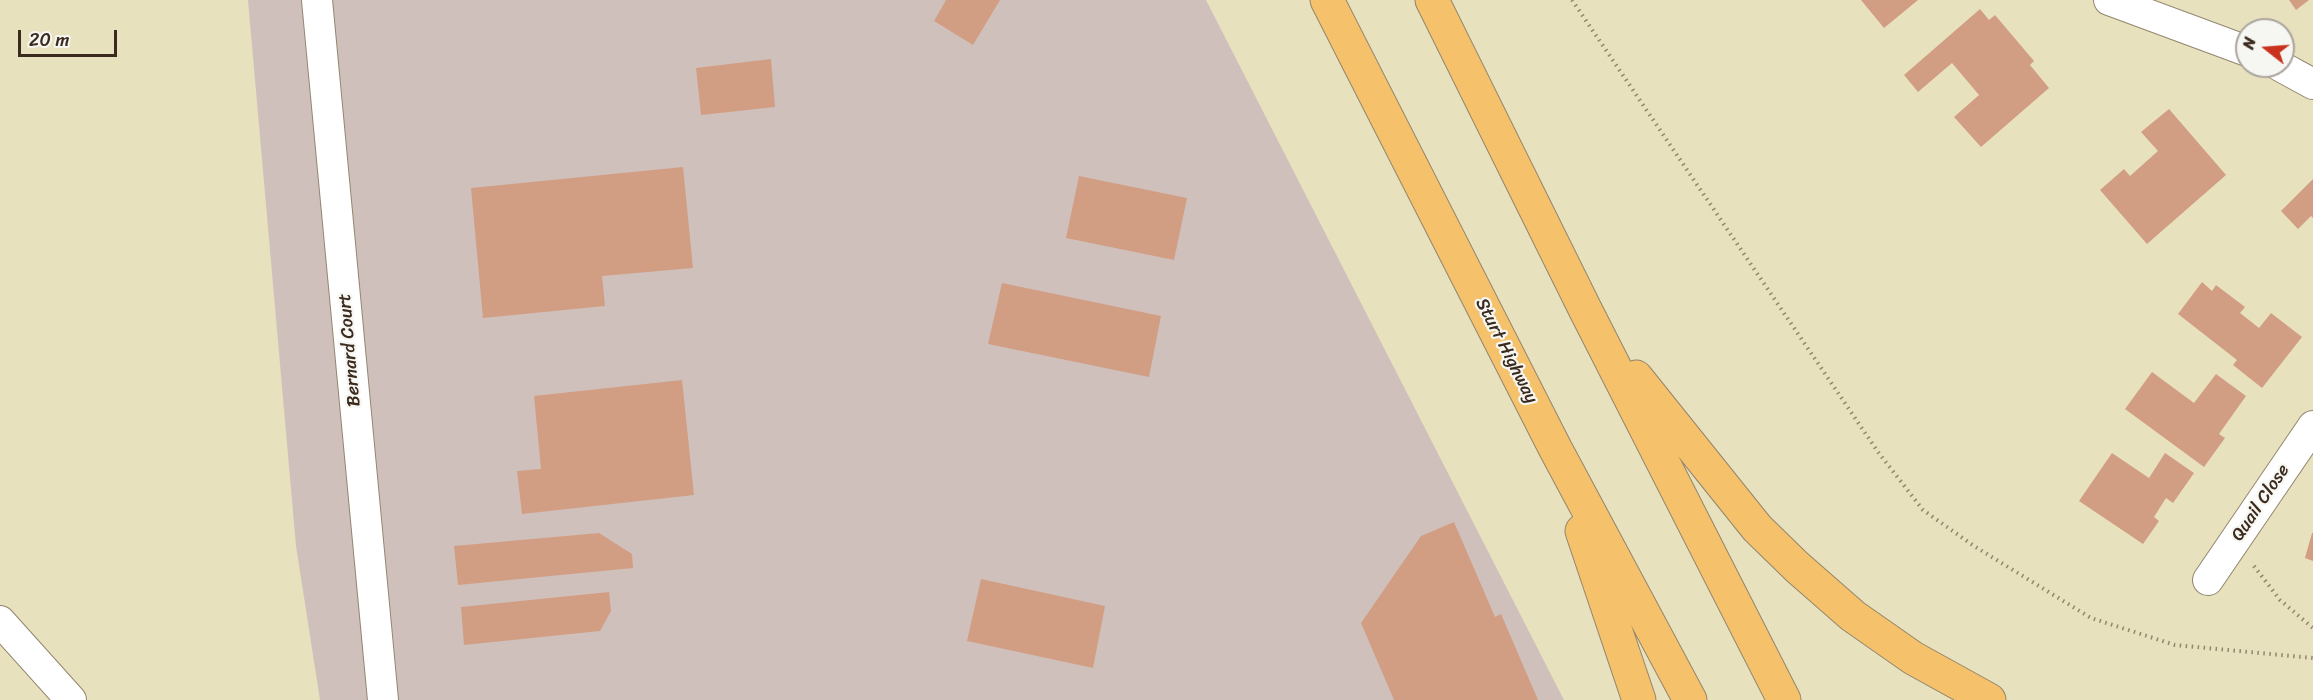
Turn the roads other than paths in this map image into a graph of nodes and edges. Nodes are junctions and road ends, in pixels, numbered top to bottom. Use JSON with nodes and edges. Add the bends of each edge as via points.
{"nodes":[{"id":1,"x":317,"y":0,"type":"edge"},
{"id":2,"x":1327,"y":0,"type":"edge"},
{"id":3,"x":1432,"y":0,"type":"edge"},
{"id":4,"x":2109,"y":0,"type":"edge"},
{"id":5,"x":2235,"y":47,"type":"edge"},
{"id":6,"x":2295,"y":74,"type":"edge"},
{"id":7,"x":2313,"y":84,"type":"edge"},
{"id":8,"x":1585,"y":309,"type":"junction"},
{"id":9,"x":2313,"y":426,"type":"edge"},
{"id":10,"x":1555,"y":448,"type":"junction"},
{"id":11,"x":2208,"y":580,"type":"dead end"},
{"id":12,"x":0,"y":621,"type":"edge"},
{"id":13,"x":71,"y":700,"type":"edge"},
{"id":14,"x":383,"y":700,"type":"edge"},
{"id":15,"x":1639,"y":700,"type":"edge"},
{"id":16,"x":1690,"y":700,"type":"edge"},
{"id":17,"x":1785,"y":700,"type":"edge"},
{"id":18,"x":1989,"y":700,"type":"edge"}],
"edges":[{"from":1,"to":14,"type":"street","name":"Bernard Court"},
{"from":2,"to":10,"type":"highway","name":"Sturt Highway"},
{"from":3,"to":8,"type":"highway"},
{"from":4,"to":5,"type":"street"},
{"from":6,"to":7,"type":"street"},
{"from":8,"to":17,"type":"highway"},
{"from":8,"to":18,"type":"highway","via":[[1671,423],[1765,536],[1853,616],[1913,658]]},
{"from":9,"to":11,"type":"street","name":"Quail Close"},
{"from":10,"to":15,"type":"highway"},
{"from":10,"to":16,"type":"highway","name":"Sturt Highway"},
{"from":12,"to":13,"type":"street"}]}
